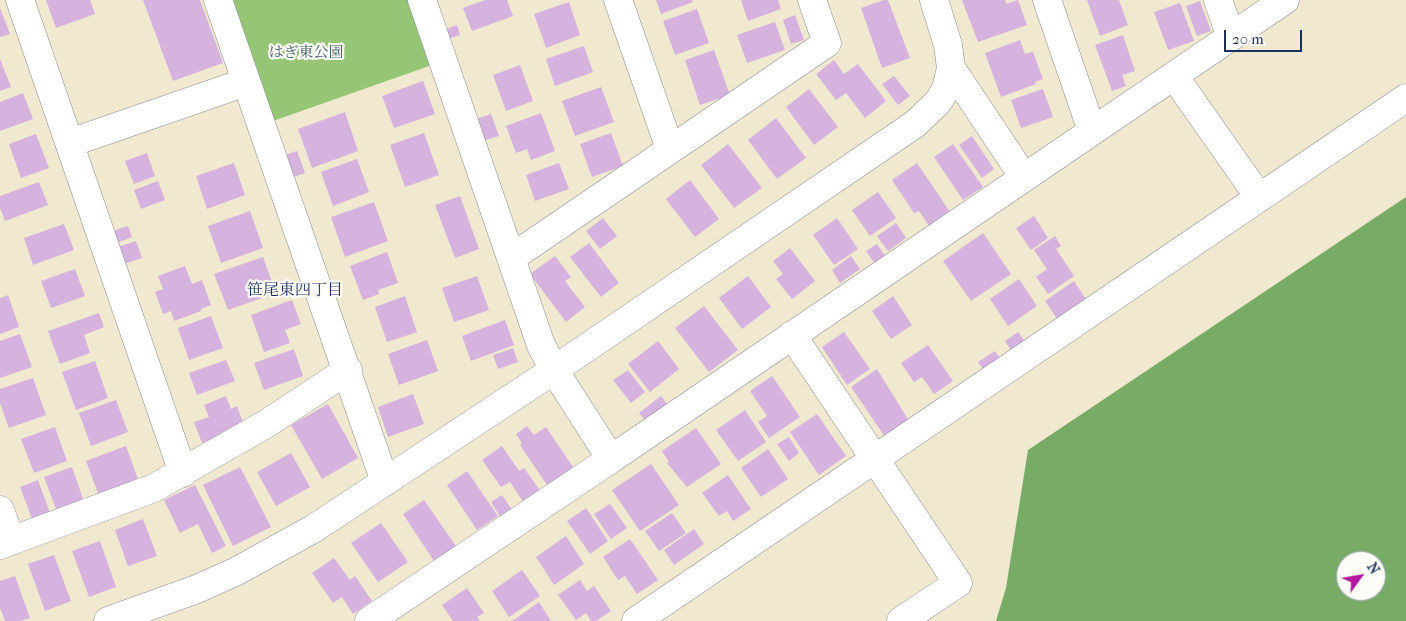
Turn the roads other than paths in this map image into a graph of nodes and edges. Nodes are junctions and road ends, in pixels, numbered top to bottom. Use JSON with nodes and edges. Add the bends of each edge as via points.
{"nodes":[{"id":1,"x":20,"y":0,"type":"edge"},
{"id":2,"x":218,"y":0,"type":"edge"},
{"id":3,"x":422,"y":0,"type":"edge"},
{"id":4,"x":618,"y":0,"type":"edge"},
{"id":5,"x":812,"y":0,"type":"edge"},
{"id":6,"x":934,"y":0,"type":"edge"},
{"id":7,"x":1047,"y":0,"type":"edge"},
{"id":8,"x":1218,"y":0,"type":"edge"},
{"id":9,"x":1285,"y":0,"type":"edge"},
{"id":10,"x":1230,"y":37,"type":"junction"},
{"id":11,"x":951,"y":68,"type":"junction"},
{"id":12,"x":1174,"y":76,"type":"junction"},
{"id":13,"x":246,"y":82,"type":"junction"},
{"id":14,"x":1406,"y":98,"type":"edge"},
{"id":15,"x":1092,"y":131,"type":"junction"},
{"id":16,"x":70,"y":143,"type":"junction"},
{"id":17,"x":670,"y":148,"type":"junction"},
{"id":18,"x":1023,"y":176,"type":"junction"},
{"id":19,"x":1260,"y":197,"type":"junction"},
{"id":20,"x":511,"y":258,"type":"junction"},
{"id":21,"x":792,"y":335,"type":"junction"},
{"id":22,"x":348,"y":370,"type":"junction"},
{"id":23,"x":554,"y":370,"type":"junction"},
{"id":24,"x":875,"y":458,"type":"junction"},
{"id":25,"x":611,"y":459,"type":"junction"},
{"id":26,"x":183,"y":473,"type":"junction"},
{"id":27,"x":385,"y":482,"type":"junction"},
{"id":28,"x":0,"y":510,"type":"edge"},
{"id":29,"x":6,"y":543,"type":"edge"},
{"id":30,"x":108,"y":621,"type":"edge"},
{"id":31,"x":370,"y":621,"type":"edge"},
{"id":32,"x":636,"y":621,"type":"edge"},
{"id":33,"x":902,"y":621,"type":"edge"}],
"edges":[{"from":1,"to":16,"type":"street"},
{"from":2,"to":13,"type":"street"},
{"from":3,"to":20,"type":"street"},
{"from":4,"to":17,"type":"street"},
{"from":5,"to":17,"type":"street","via":[[827,42]]},
{"from":6,"to":11,"type":"street","via":[[948,45]]},
{"from":7,"to":15,"type":"street"},
{"from":8,"to":10,"type":"street"},
{"from":9,"to":10,"type":"street"},
{"from":10,"to":12,"type":"street"},
{"from":11,"to":18,"type":"street"},
{"from":11,"to":23,"type":"street","via":[[946,90],[915,124]]},
{"from":12,"to":15,"type":"street"},
{"from":12,"to":19,"type":"street"},
{"from":13,"to":16,"type":"street"},
{"from":13,"to":22,"type":"street"},
{"from":14,"to":19,"type":"street"},
{"from":15,"to":18,"type":"street"},
{"from":16,"to":26,"type":"street"},
{"from":17,"to":20,"type":"street"},
{"from":18,"to":21,"type":"street"},
{"from":19,"to":24,"type":"street"},
{"from":20,"to":23,"type":"street","via":[[541,345]]},
{"from":21,"to":24,"type":"street"},
{"from":21,"to":25,"type":"street"},
{"from":22,"to":26,"type":"street"},
{"from":22,"to":27,"type":"street"},
{"from":23,"to":25,"type":"street"},
{"from":23,"to":27,"type":"street"},
{"from":24,"to":32,"type":"street"},
{"from":24,"to":33,"type":"street","via":[[958,583]]},
{"from":25,"to":31,"type":"street"},
{"from":26,"to":29,"type":"street","via":[[134,496]]},
{"from":27,"to":30,"type":"street","via":[[282,548],[244,568],[197,589]]},
{"from":28,"to":29,"type":"street"}]}
